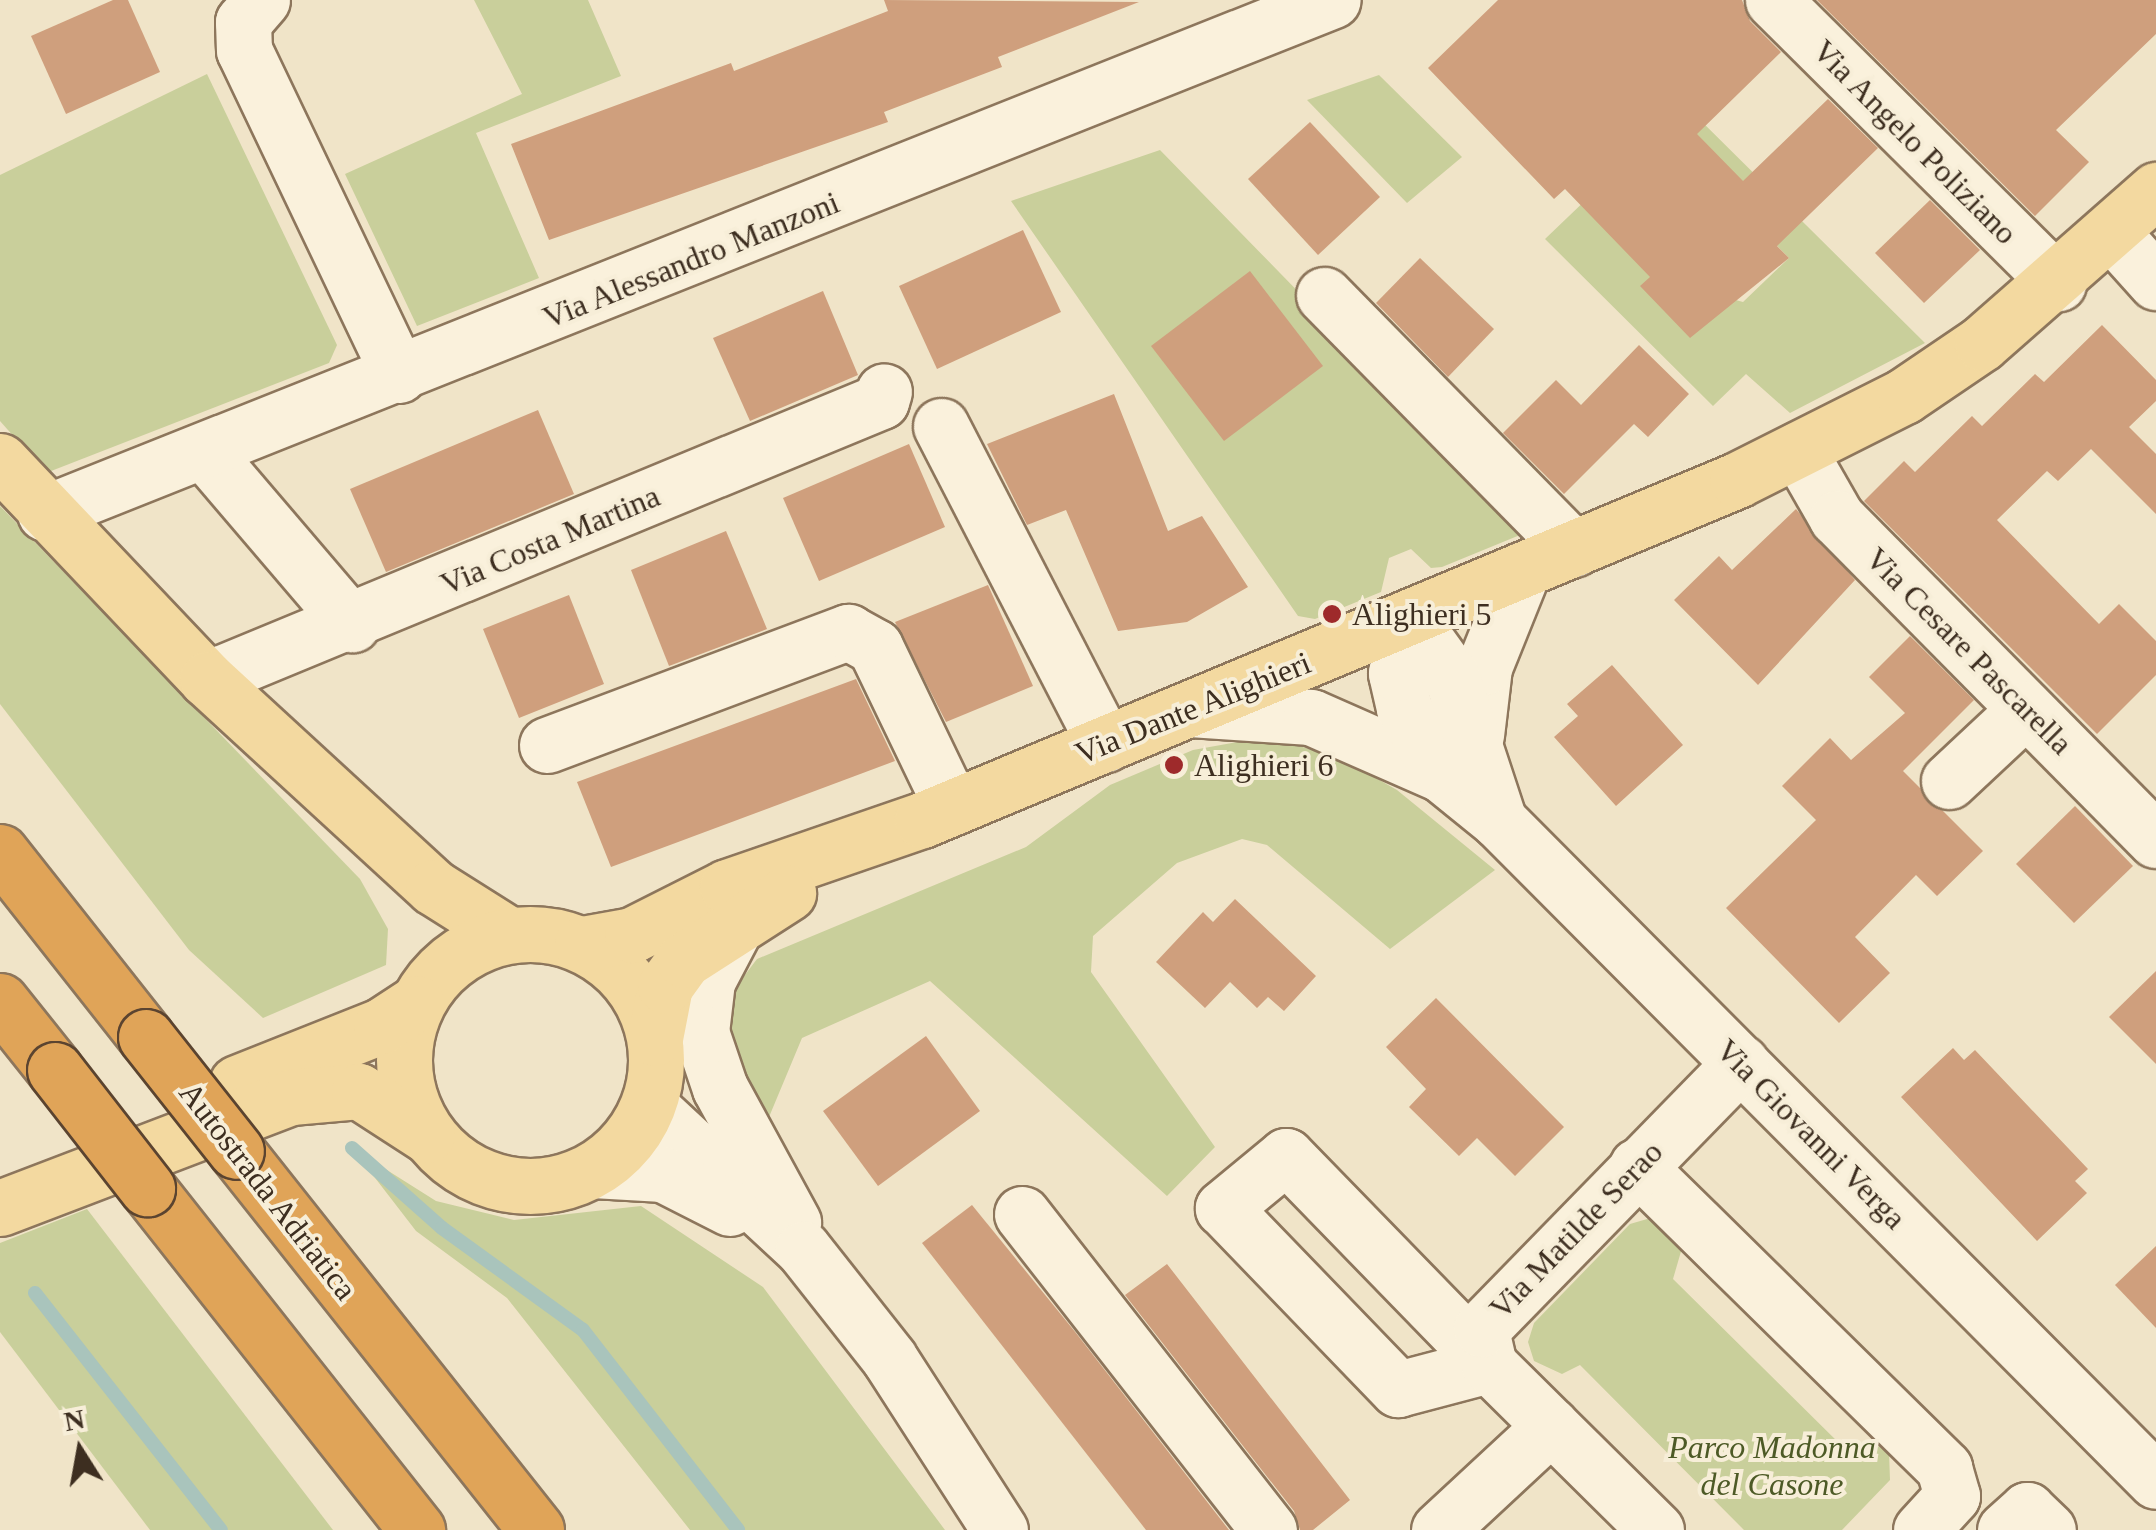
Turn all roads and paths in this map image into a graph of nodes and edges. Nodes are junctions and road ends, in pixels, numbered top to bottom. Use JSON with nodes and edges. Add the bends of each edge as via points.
{"nodes":[{"id":1,"x":262,"y":0,"type":"edge"},
{"id":2,"x":1333,"y":0,"type":"edge"},
{"id":3,"x":1773,"y":0,"type":"edge"},
{"id":4,"x":2156,"y":190,"type":"edge"},
{"id":5,"x":2112,"y":233,"type":"junction"},
{"id":6,"x":2156,"y":282,"type":"edge"},
{"id":7,"x":2058,"y":283,"type":"junction"},
{"id":8,"x":1324,"y":296,"type":"dead end"},
{"id":9,"x":398,"y":375,"type":"junction"},
{"id":10,"x":884,"y":391,"type":"dead end"},
{"id":11,"x":941,"y":426,"type":"dead end"},
{"id":12,"x":1798,"y":450,"type":"junction"},
{"id":13,"x":204,"y":451,"type":"junction"},
{"id":14,"x":0,"y":461,"type":"edge"},
{"id":15,"x":45,"y":513,"type":"junction"},
{"id":16,"x":1574,"y":549,"type":"junction"},
{"id":17,"x":1523,"y":570,"type":"junction"},
{"id":18,"x":1410,"y":618,"type":"junction"},
{"id":19,"x":352,"y":624,"type":"junction"},
{"id":20,"x":207,"y":679,"type":"junction"},
{"id":21,"x":1190,"y":709,"type":"junction"},
{"id":22,"x":2026,"y":709,"type":"junction"},
{"id":23,"x":1105,"y":744,"type":"junction"},
{"id":24,"x":547,"y":745,"type":"dead end"},
{"id":25,"x":1459,"y":758,"type":"junction"},
{"id":26,"x":1949,"y":781,"type":"dead end"},
{"id":27,"x":937,"y":814,"type":"junction"},
{"id":28,"x":2156,"y":840,"type":"edge"},
{"id":29,"x":0,"y":852,"type":"edge"},
{"id":30,"x":433,"y":887,"type":"junction"},
{"id":31,"x":739,"y":920,"type":"junction"},
{"id":32,"x":509,"y":935,"type":"junction"},
{"id":33,"x":582,"y":944,"type":"junction"},
{"id":34,"x":428,"y":986,"type":"junction"},
{"id":35,"x":0,"y":1001,"type":"edge"},
{"id":36,"x":655,"y":1038,"type":"junction"},
{"id":37,"x":1741,"y":1063,"type":"junction"},
{"id":38,"x":649,"y":1106,"type":"junction"},
{"id":39,"x":427,"y":1135,"type":"junction"},
{"id":40,"x":1637,"y":1166,"type":"junction"},
{"id":41,"x":594,"y":1170,"type":"junction"},
{"id":42,"x":0,"y":1174,"type":"edge"},
{"id":43,"x":0,"y":1208,"type":"edge"},
{"id":44,"x":1022,"y":1214,"type":"dead end"},
{"id":45,"x":803,"y":1249,"type":"junction"},
{"id":46,"x":1485,"y":1353,"type":"junction"},
{"id":47,"x":1551,"y":1426,"type":"junction"},
{"id":48,"x":2145,"y":1448,"type":"edge"},
{"id":49,"x":1946,"y":1522,"type":"edge"},
{"id":50,"x":416,"y":1530,"type":"edge"},
{"id":51,"x":536,"y":1530,"type":"edge"},
{"id":52,"x":1000,"y":1530,"type":"edge"},
{"id":53,"x":1269,"y":1530,"type":"edge"},
{"id":54,"x":1439,"y":1530,"type":"edge"},
{"id":55,"x":1656,"y":1530,"type":"edge"},
{"id":56,"x":2006,"y":1530,"type":"edge"},
{"id":57,"x":2048,"y":1530,"type":"edge"}],
"edges":[{"from":1,"to":9,"type":"street","via":[[243,22],[244,50]]},
{"from":2,"to":9,"type":"street","name":"Via Alessandro Manzoni"},
{"from":3,"to":7,"type":"street","name":"Via Angelo Poliziano"},
{"from":4,"to":5,"type":"main road","name":"Via Dante Alighieri"},
{"from":5,"to":6,"type":"street"},
{"from":5,"to":7,"type":"main road","name":"Via Dante Alighieri"},
{"from":7,"to":12,"type":"main road","name":"Via Dante Alighieri","via":[[1904,396]]},
{"from":8,"to":16,"type":"street"},
{"from":9,"to":13,"type":"street","name":"Via Alessandro Manzoni"},
{"from":10,"to":19,"type":"street","name":"Via Costa Martina","via":[[881,401]]},
{"from":11,"to":23,"type":"street"},
{"from":12,"to":16,"type":"main road","name":"Via Dante Alighieri"},
{"from":12,"to":22,"type":"street","name":"Via Cesare Pascarella","via":[[1837,518]]},
{"from":13,"to":15,"type":"street","name":"Via Alessandro Manzoni"},
{"from":13,"to":19,"type":"street"},
{"from":14,"to":15,"type":"main road"},
{"from":15,"to":20,"type":"main road"},
{"from":16,"to":17,"type":"main road","name":"Via Dante Alighieri"},
{"from":17,"to":18,"type":"main road","name":"Via Dante Alighieri"},
{"from":17,"to":25,"type":"street","via":[[1484,667]]},
{"from":18,"to":21,"type":"main road","name":"Via Dante Alighieri"},
{"from":18,"to":25,"type":"street","via":[[1451,675]]},
{"from":19,"to":20,"type":"street","name":"Via Costa Martina"},
{"from":20,"to":30,"type":"main road"},
{"from":21,"to":23,"type":"main road","name":"Via Dante Alighieri"},
{"from":21,"to":25,"type":"street","name":"Via Giovanni Verga","via":[[1311,716]]},
{"from":22,"to":26,"type":"street"},
{"from":22,"to":28,"type":"street","name":"Via Cesare Pascarella"},
{"from":23,"to":27,"type":"main road","name":"Via Dante Alighieri"},
{"from":24,"to":27,"type":"street","via":[[848,632],[875,647]]},
{"from":25,"to":37,"type":"street","name":"Via Giovanni Verga","via":[[1500,820]]},
{"from":27,"to":31,"type":"main road","name":"Via Dante Alighieri"},
{"from":27,"to":33,"type":"main road","name":"Via Dante Alighieri","via":[[727,886],[632,935]]},
{"from":29,"to":51,"type":"highway","name":"Autostrada Adriatica","bridge":true},
{"from":30,"to":32,"type":"main road"},
{"from":30,"to":34,"type":"main road"},
{"from":31,"to":36,"type":"main road","name":"Via Dante Alighieri","via":[[672,974]]},
{"from":31,"to":45,"type":"street","via":[[702,1002],[706,1060],[777,1184]]},
{"from":32,"to":33,"type":"main road"},
{"from":32,"to":34,"type":"main road"},
{"from":33,"to":36,"type":"main road","via":[[629,980]]},
{"from":34,"to":39,"type":"main road","via":[[403,1070]]},
{"from":34,"to":42,"type":"main road","via":[[381,1026]]},
{"from":35,"to":50,"type":"highway","bridge":true},
{"from":36,"to":38,"type":"main road"},
{"from":37,"to":40,"type":"street","name":"Via Matilde Serao"},
{"from":37,"to":48,"type":"street","name":"Via Giovanni Verga"},
{"from":38,"to":41,"type":"main road","via":[[627,1143]]},
{"from":38,"to":45,"type":"street"},
{"from":39,"to":41,"type":"main road","via":[[452,1162],[522,1187]]},
{"from":39,"to":43,"type":"main road","via":[[359,1091],[291,1097]]},
{"from":40,"to":46,"type":"street","name":"Via Matilde Serao","via":[[1486,1317]]},
{"from":40,"to":49,"type":"street","via":[[1944,1468],[1954,1486]]},
{"from":41,"to":45,"type":"street","via":[[663,1174]]},
{"from":44,"to":53,"type":"street"},
{"from":45,"to":52,"type":"street","via":[[889,1358]]},
{"from":46,"to":46,"type":"street","via":[[1286,1156],[1224,1208],[1398,1389]]},
{"from":46,"to":47,"type":"street","name":"Via Matilde Serao"},
{"from":47,"to":54,"type":"street"},
{"from":47,"to":55,"type":"street"},
{"from":56,"to":57,"type":"street","via":[[2027,1510]]}]}
